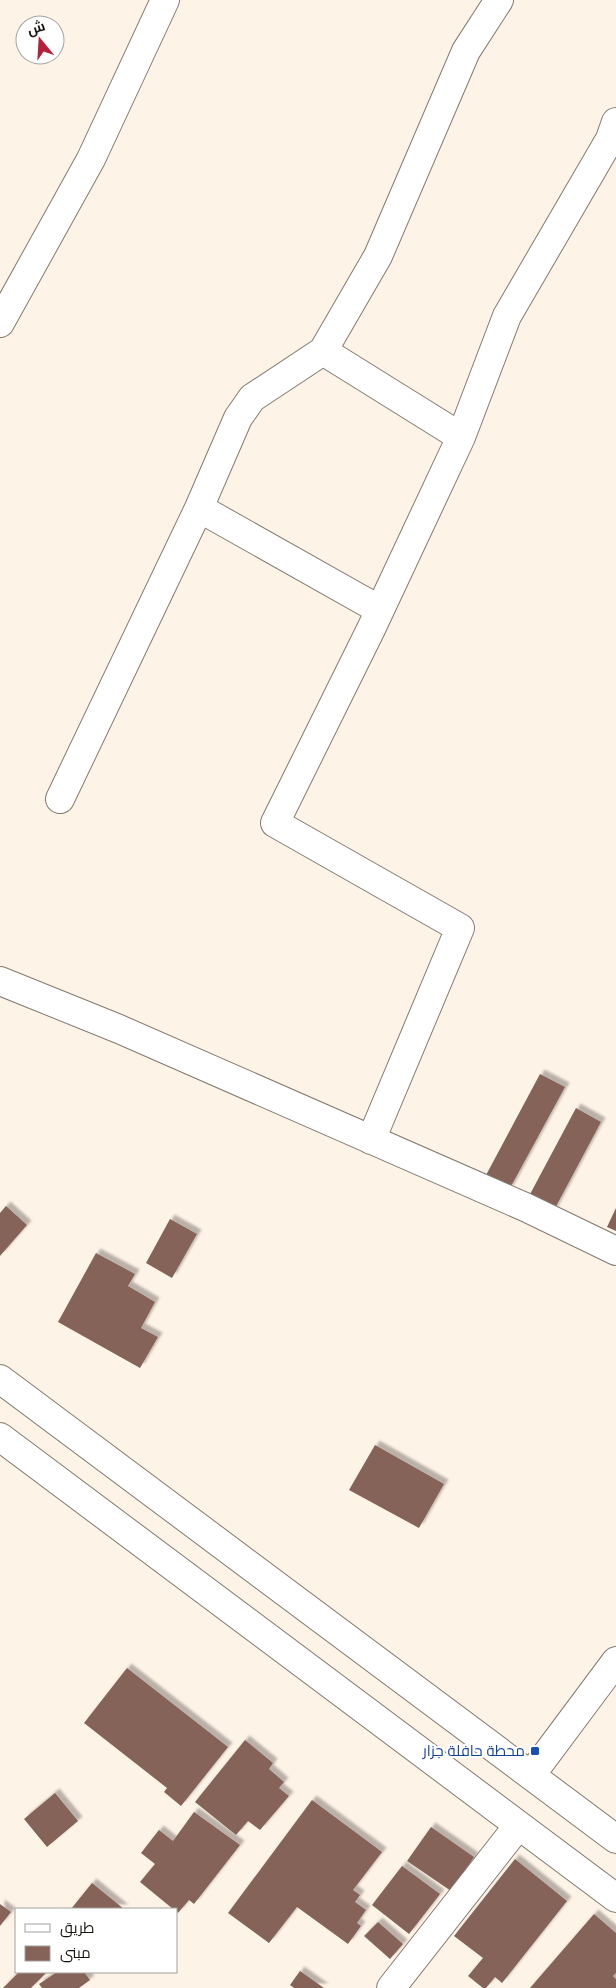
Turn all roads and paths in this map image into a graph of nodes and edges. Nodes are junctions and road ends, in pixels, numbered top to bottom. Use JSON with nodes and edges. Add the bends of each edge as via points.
{"nodes":[{"id":1,"x":166,"y":0,"type":"edge"},
{"id":2,"x":499,"y":0,"type":"edge"},
{"id":3,"x":616,"y":122,"type":"edge"},
{"id":4,"x":0,"y":323,"type":"edge"},
{"id":5,"x":324,"y":351,"type":"junction"},
{"id":6,"x":461,"y":437,"type":"junction"},
{"id":7,"x":200,"y":508,"type":"junction"},
{"id":8,"x":380,"y":610,"type":"junction"},
{"id":9,"x":60,"y":798,"type":"dead end"},
{"id":10,"x":0,"y":982,"type":"edge"},
{"id":11,"x":372,"y":1140,"type":"junction"},
{"id":12,"x":616,"y":1251,"type":"edge"},
{"id":13,"x":0,"y":1379,"type":"edge"},
{"id":14,"x":0,"y":1437,"type":"edge"},
{"id":15,"x":616,"y":1661,"type":"edge"},
{"id":16,"x":530,"y":1775,"type":"junction"},
{"id":17,"x":518,"y":1826,"type":"junction"},
{"id":18,"x":616,"y":1839,"type":"edge"},
{"id":19,"x":616,"y":1898,"type":"edge"},
{"id":20,"x":391,"y":1988,"type":"edge"}],
"edges":[{"from":1,"to":4,"type":"main road","via":[[91,159]]},
{"from":2,"to":5,"type":"main road","via":[[466,51],[378,256]]},
{"from":3,"to":6,"type":"main road","via":[[610,139],[506,316]]},
{"from":5,"to":6,"type":"main road"},
{"from":5,"to":7,"type":"main road","via":[[252,398],[238,418]]},
{"from":6,"to":8,"type":"main road"},
{"from":7,"to":8,"type":"main road"},
{"from":7,"to":9,"type":"main road"},
{"from":8,"to":11,"type":"main road","via":[[275,822],[460,928]]},
{"from":10,"to":11,"type":"main road","via":[[118,1028]]},
{"from":11,"to":12,"type":"main road"},
{"from":13,"to":16,"type":"main road"},
{"from":14,"to":17,"type":"main road"},
{"from":15,"to":16,"type":"main road"},
{"from":16,"to":18,"type":"main road"},
{"from":17,"to":19,"type":"main road"},
{"from":17,"to":20,"type":"main road"}]}
